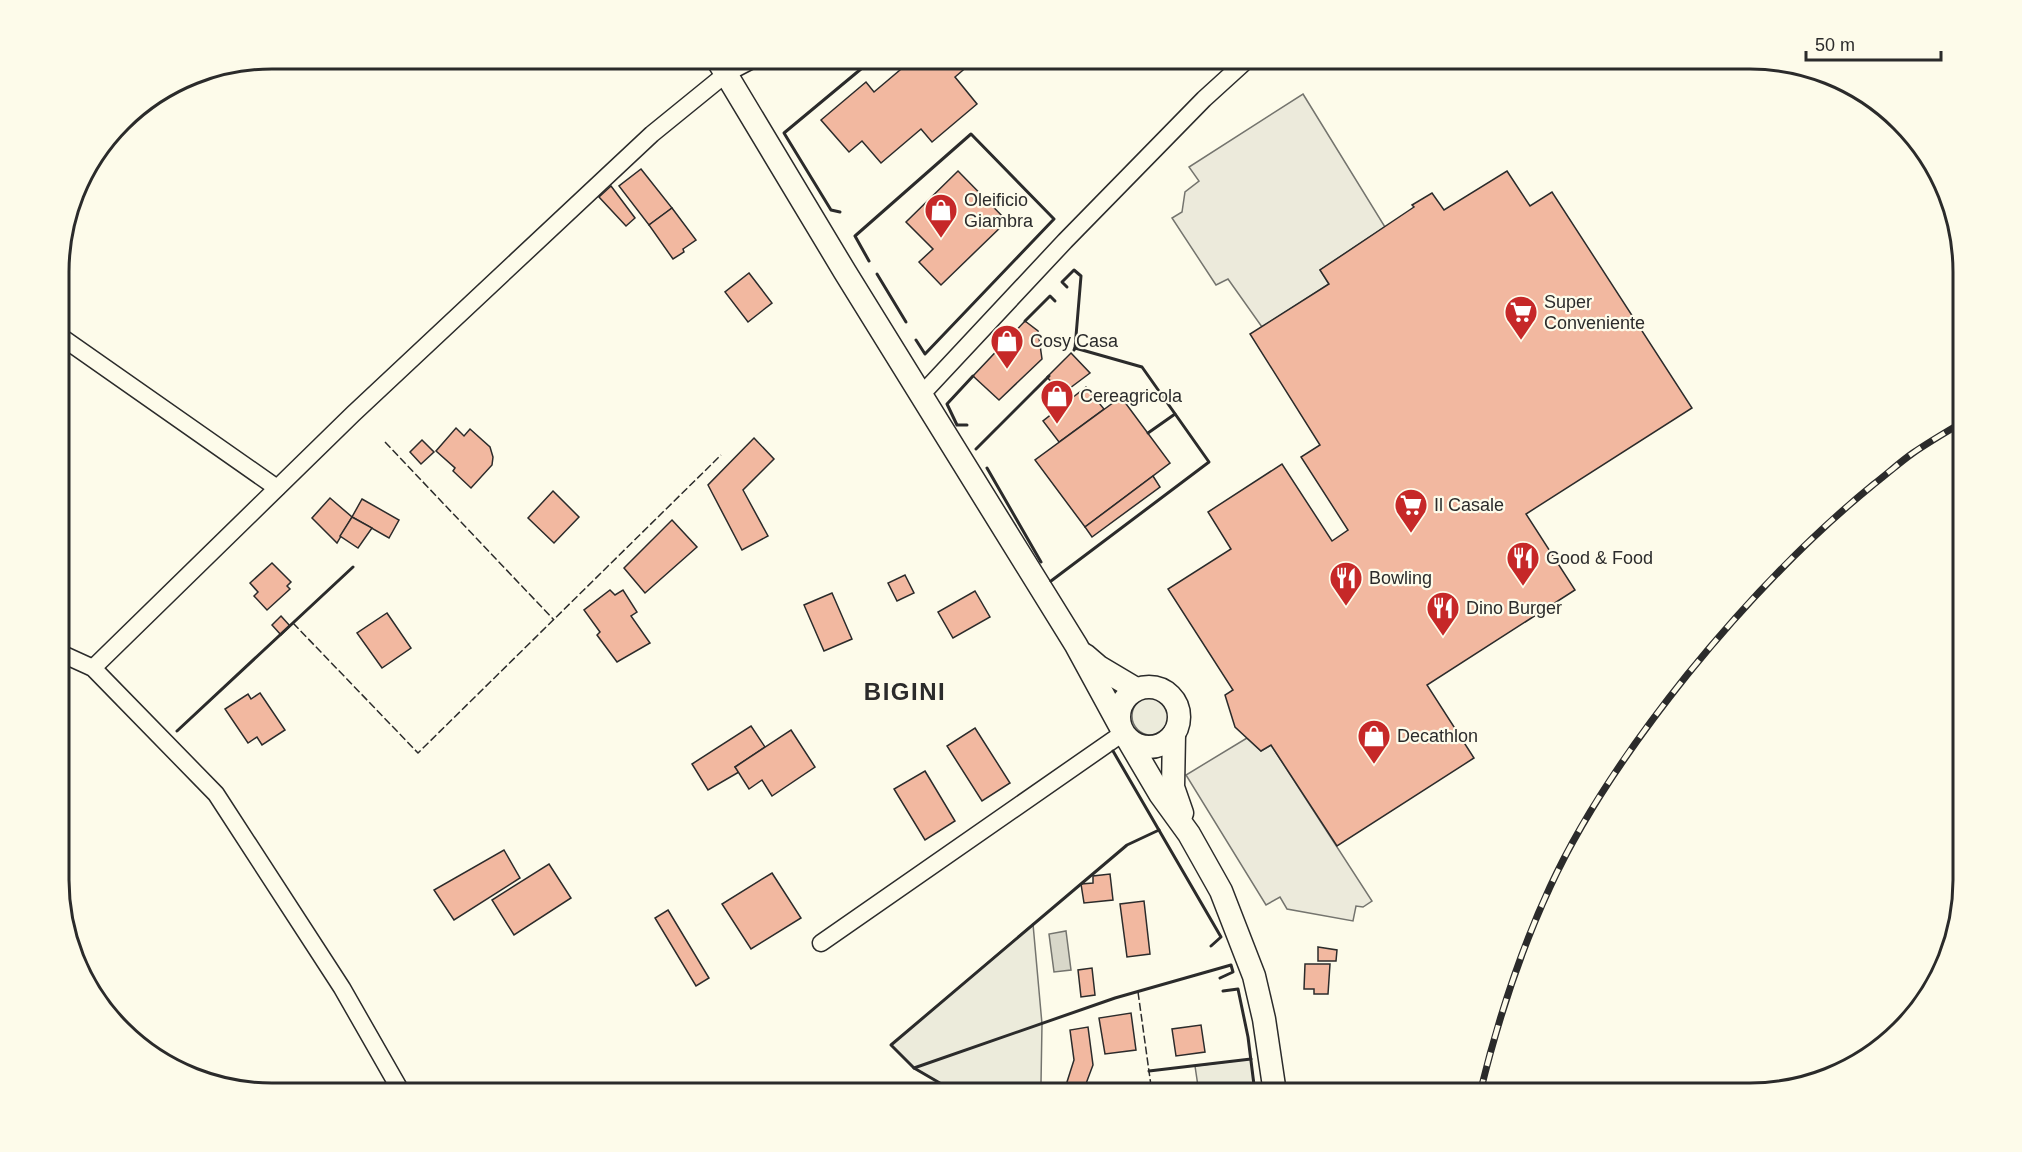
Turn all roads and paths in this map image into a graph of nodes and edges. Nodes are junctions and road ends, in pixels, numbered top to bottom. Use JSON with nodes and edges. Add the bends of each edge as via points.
{"nodes":[{"id":1,"x":719,"y":69,"type":"edge"},
{"id":2,"x":724,"y":69,"type":"edge"},
{"id":3,"x":1236,"y":69,"type":"edge"},
{"id":4,"x":69,"y":342,"type":"edge"},
{"id":5,"x":921,"y":395,"type":"junction"},
{"id":6,"x":277,"y":488,"type":"junction"},
{"id":7,"x":1076,"y":645,"type":"junction"},
{"id":8,"x":69,"y":657,"type":"edge"},
{"id":9,"x":93,"y":668,"type":"junction"},
{"id":10,"x":1136,"y":689,"type":"junction"},
{"id":11,"x":1123,"y":732,"type":"junction"},
{"id":12,"x":1174,"y":734,"type":"junction"},
{"id":13,"x":1189,"y":834,"type":"junction"},
{"id":14,"x":821,"y":943,"type":"dead end"},
{"id":15,"x":396,"y":1083,"type":"edge"},
{"id":16,"x":1274,"y":1083,"type":"edge"}],
"edges":[{"from":1,"to":6,"type":"street"},
{"from":2,"to":5,"type":"main road"},
{"from":3,"to":5,"type":"street","via":[[1065,241]]},
{"from":4,"to":6,"type":"street"},
{"from":5,"to":7,"type":"main road"},
{"from":6,"to":9,"type":"street"},
{"from":7,"to":10,"type":"main road","via":[[1099,667]]},
{"from":7,"to":11,"type":"main road"},
{"from":8,"to":9,"type":"street"},
{"from":9,"to":15,"type":"street","via":[[216,794],[342,988]]},
{"from":10,"to":11,"type":"main road","via":[[1121,703],[1118,713]]},
{"from":10,"to":12,"type":"main road","via":[[1158,687],[1173,698],[1179,718]]},
{"from":11,"to":12,"type":"main road","via":[[1142,747],[1160,745]]},
{"from":11,"to":13,"type":"main road","via":[[1160,795]]},
{"from":11,"to":14,"type":"street"},
{"from":12,"to":13,"type":"main road","via":[[1173,787]]},
{"from":13,"to":16,"type":"main road","via":[[1221,891],[1254,976]]}]}
